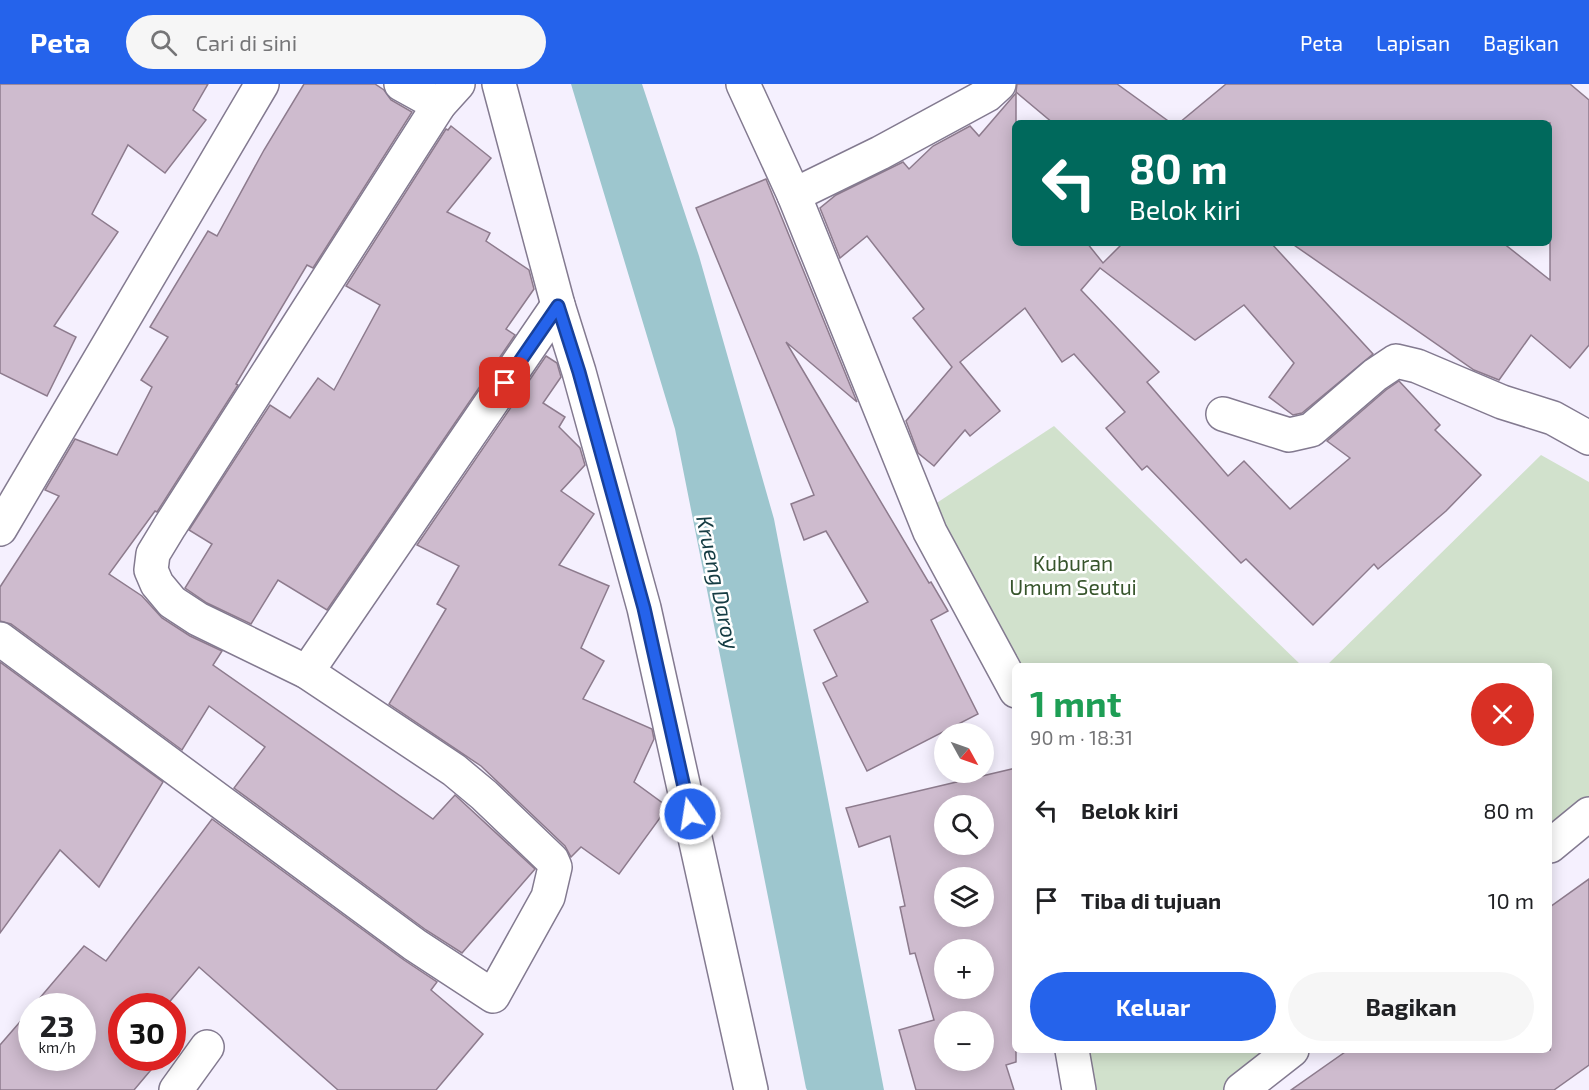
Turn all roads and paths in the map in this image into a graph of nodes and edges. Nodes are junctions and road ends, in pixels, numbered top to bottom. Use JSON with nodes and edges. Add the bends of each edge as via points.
{"nodes":[{"id":1,"x":262,"y":84,"type":"edge"},
{"id":2,"x":401,"y":84,"type":"edge"},
{"id":3,"x":499,"y":84,"type":"edge"},
{"id":4,"x":742,"y":84,"type":"edge"},
{"id":5,"x":999,"y":84,"type":"edge"},
{"id":6,"x":448,"y":94,"type":"edge"},
{"id":7,"x":794,"y":195,"type":"junction"},
{"id":8,"x":558,"y":306,"type":"junction"},
{"id":9,"x":1223,"y":414,"type":"dead end"},
{"id":10,"x":1589,"y":438,"type":"edge"},
{"id":11,"x":0,"y":529,"type":"edge"},
{"id":12,"x":0,"y":639,"type":"edge"},
{"id":13,"x":307,"y":672,"type":"junction"},
{"id":14,"x":1012,"y":684,"type":"edge"},
{"id":15,"x":1589,"y":814,"type":"edge"},
{"id":16,"x":1552,"y":844,"type":"edge"},
{"id":17,"x":207,"y":1047,"type":"dead end"},
{"id":18,"x":1073,"y":1053,"type":"edge"},
{"id":19,"x":1288,"y":1053,"type":"edge"},
{"id":20,"x":176,"y":1090,"type":"edge"},
{"id":21,"x":751,"y":1090,"type":"edge"},
{"id":22,"x":1079,"y":1090,"type":"edge"},
{"id":23,"x":1241,"y":1090,"type":"edge"}],
"edges":[{"from":1,"to":11,"type":"street"},
{"from":2,"to":6,"type":"street"},
{"from":3,"to":8,"type":"street"},
{"from":4,"to":7,"type":"street"},
{"from":5,"to":7,"type":"street","via":[[987,95],[880,153]]},
{"from":6,"to":13,"type":"street","via":[[153,554],[151,570],[172,602],[198,619]]},
{"from":7,"to":14,"type":"street","via":[[930,532]]},
{"from":8,"to":13,"type":"street"},
{"from":8,"to":21,"type":"street","via":[[644,608]]},
{"from":9,"to":10,"type":"street","via":[[1289,435],[1311,430],[1396,361],[1553,418]]},
{"from":12,"to":13,"type":"street","via":[[415,945],[494,996],[548,897],[555,867],[552,860],[454,770]]},
{"from":15,"to":16,"type":"street"},
{"from":17,"to":20,"type":"street"},
{"from":18,"to":22,"type":"street"},
{"from":19,"to":23,"type":"street"}]}
